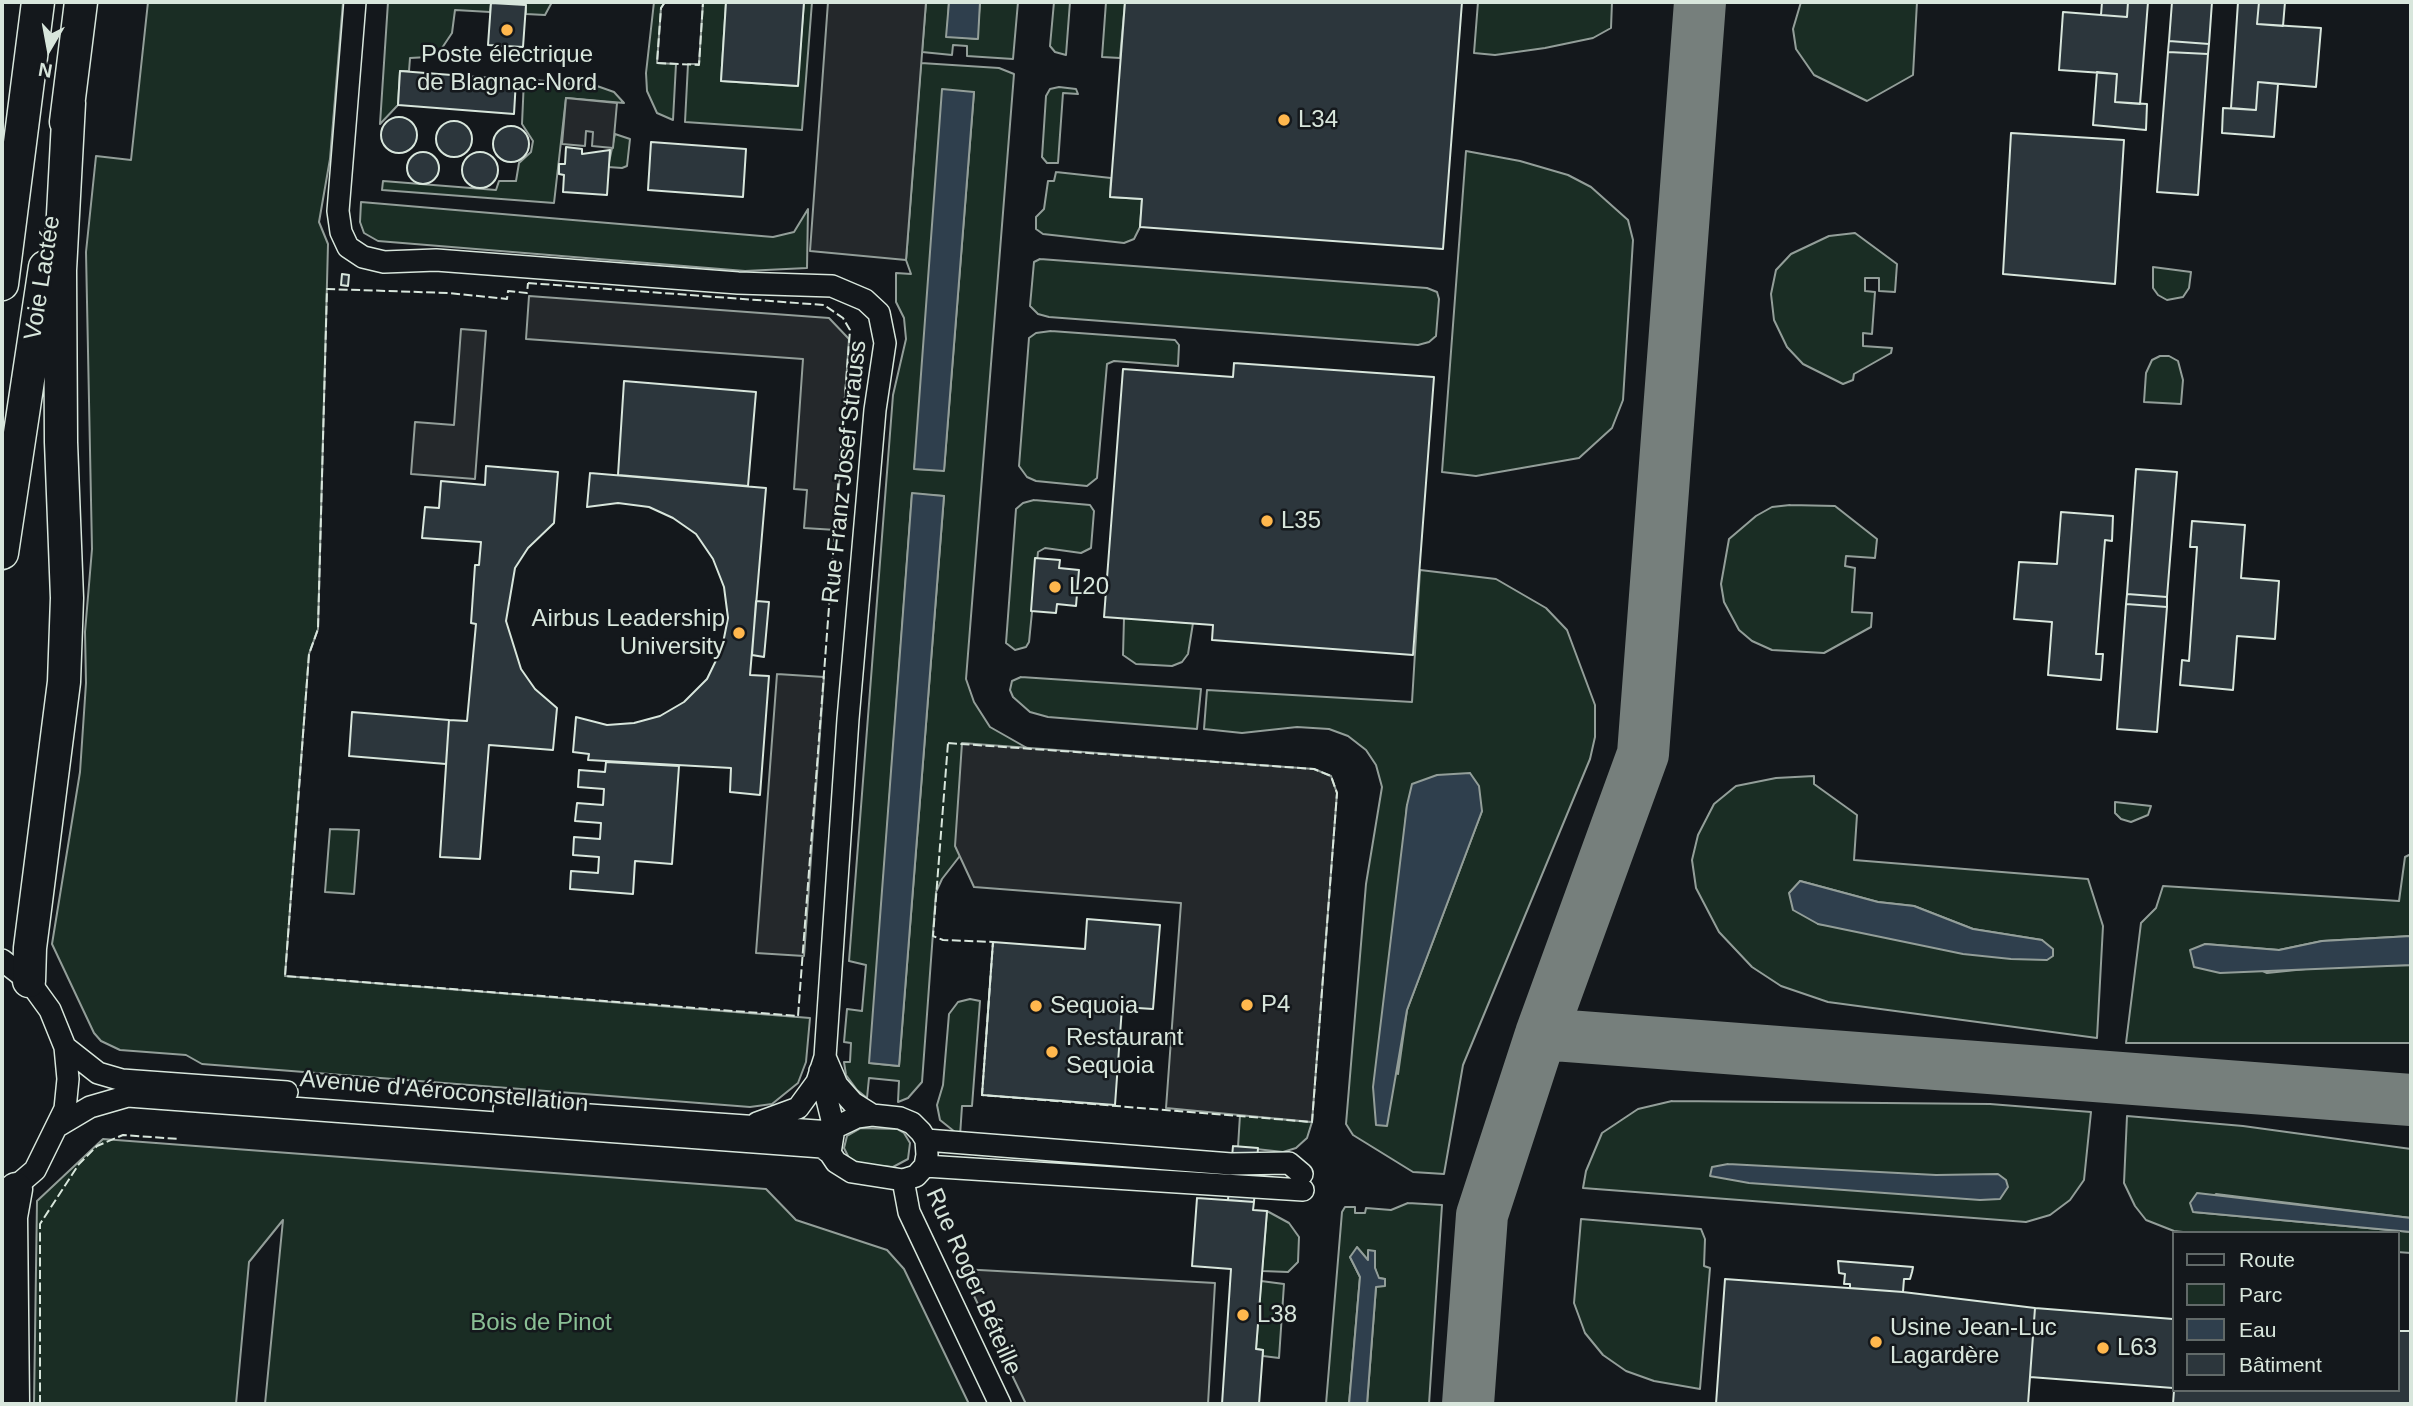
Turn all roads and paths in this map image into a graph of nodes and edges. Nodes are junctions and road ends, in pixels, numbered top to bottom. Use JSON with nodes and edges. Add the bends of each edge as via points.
{"nodes":[{"id":1,"x":38,"y":2,"type":"edge"},
{"id":2,"x":81,"y":2,"type":"edge"},
{"id":3,"x":355,"y":2,"type":"edge"},
{"id":4,"x":69,"y":103,"type":"junction"},
{"id":5,"x":18,"y":158,"type":"junction"},
{"id":6,"x":2,"y":208,"type":"edge"},
{"id":7,"x":2,"y":284,"type":"edge"},
{"id":8,"x":2,"y":553,"type":"edge"},
{"id":9,"x":2,"y":960,"type":"edge"},
{"id":10,"x":29,"y":981,"type":"junction"},
{"id":11,"x":65,"y":1047,"type":"junction"},
{"id":12,"x":822,"y":1064,"type":"junction"},
{"id":13,"x":872,"y":1115,"type":"junction"},
{"id":14,"x":58,"y":1126,"type":"junction"},
{"id":15,"x":746,"y":1127,"type":"junction"},
{"id":16,"x":832,"y":1137,"type":"junction"},
{"id":17,"x":926,"y":1140,"type":"junction"},
{"id":18,"x":925,"y":1166,"type":"junction"},
{"id":19,"x":903,"y":1180,"type":"junction"},
{"id":20,"x":9,"y":1193,"type":"edge"},
{"id":21,"x":13,"y":1404,"type":"edge"},
{"id":22,"x":1000,"y":1404,"type":"edge"}],
"edges":[{"from":1,"to":5,"type":"highway","name":"Voie Lactée"},
{"from":2,"to":4,"type":"highway","name":"Voie Lactée"},
{"from":3,"to":12,"type":"street","name":"Rue Franz Josef Strauss","via":[[338,211],[348,247],[363,257],[384,262],[436,260],[738,283],[832,285],[865,300],[880,313],[886,343],[875,410]]},
{"from":4,"to":8,"type":"highway","name":"Voie Lactée"},
{"from":4,"to":10,"type":"highway","via":[[60,270],[67,598],[64,682]]},
{"from":5,"to":6,"type":"highway"},
{"from":5,"to":7,"type":"highway","name":"Voie Lactée"},
{"from":9,"to":10,"type":"street"},
{"from":10,"to":11,"type":"street","via":[[50,1010]]},
{"from":11,"to":14,"type":"street","via":[[68,1079]]},
{"from":11,"to":15,"type":"street","name":"Avenue d'Aéroconstellation","via":[[97,1073],[122,1080]]},
{"from":12,"to":13,"type":"street","name":"Rue Franz Josef Strauss","via":[[853,1103]]},
{"from":12,"to":15,"type":"street","via":[[817,1082],[799,1108]]},
{"from":12,"to":16,"type":"street"},
{"from":13,"to":16,"type":"street","via":[[857,1117]]},
{"from":13,"to":17,"type":"street","via":[[912,1122]]},
{"from":14,"to":16,"type":"street","name":"Avenue d'Aéroconstellation","via":[[90,1107],[128,1097],[822,1147]]},
{"from":14,"to":20,"type":"street","via":[[35,1170]]},
{"from":15,"to":16,"type":"street","name":"Avenue d'Aéroconstellation"},
{"from":16,"to":19,"type":"street","via":[[836,1162],[852,1172]]},
{"from":17,"to":18,"type":"street"},
{"from":17,"to":18,"type":"street","via":[[1231,1164],[1289,1163],[1303,1182],[1230,1187]]},
{"from":18,"to":19,"type":"street","via":[[916,1176]]},
{"from":19,"to":22,"type":"street","name":"Rue Roger Béteille","via":[[909,1212]]},
{"from":20,"to":21,"type":"highway"}]}
